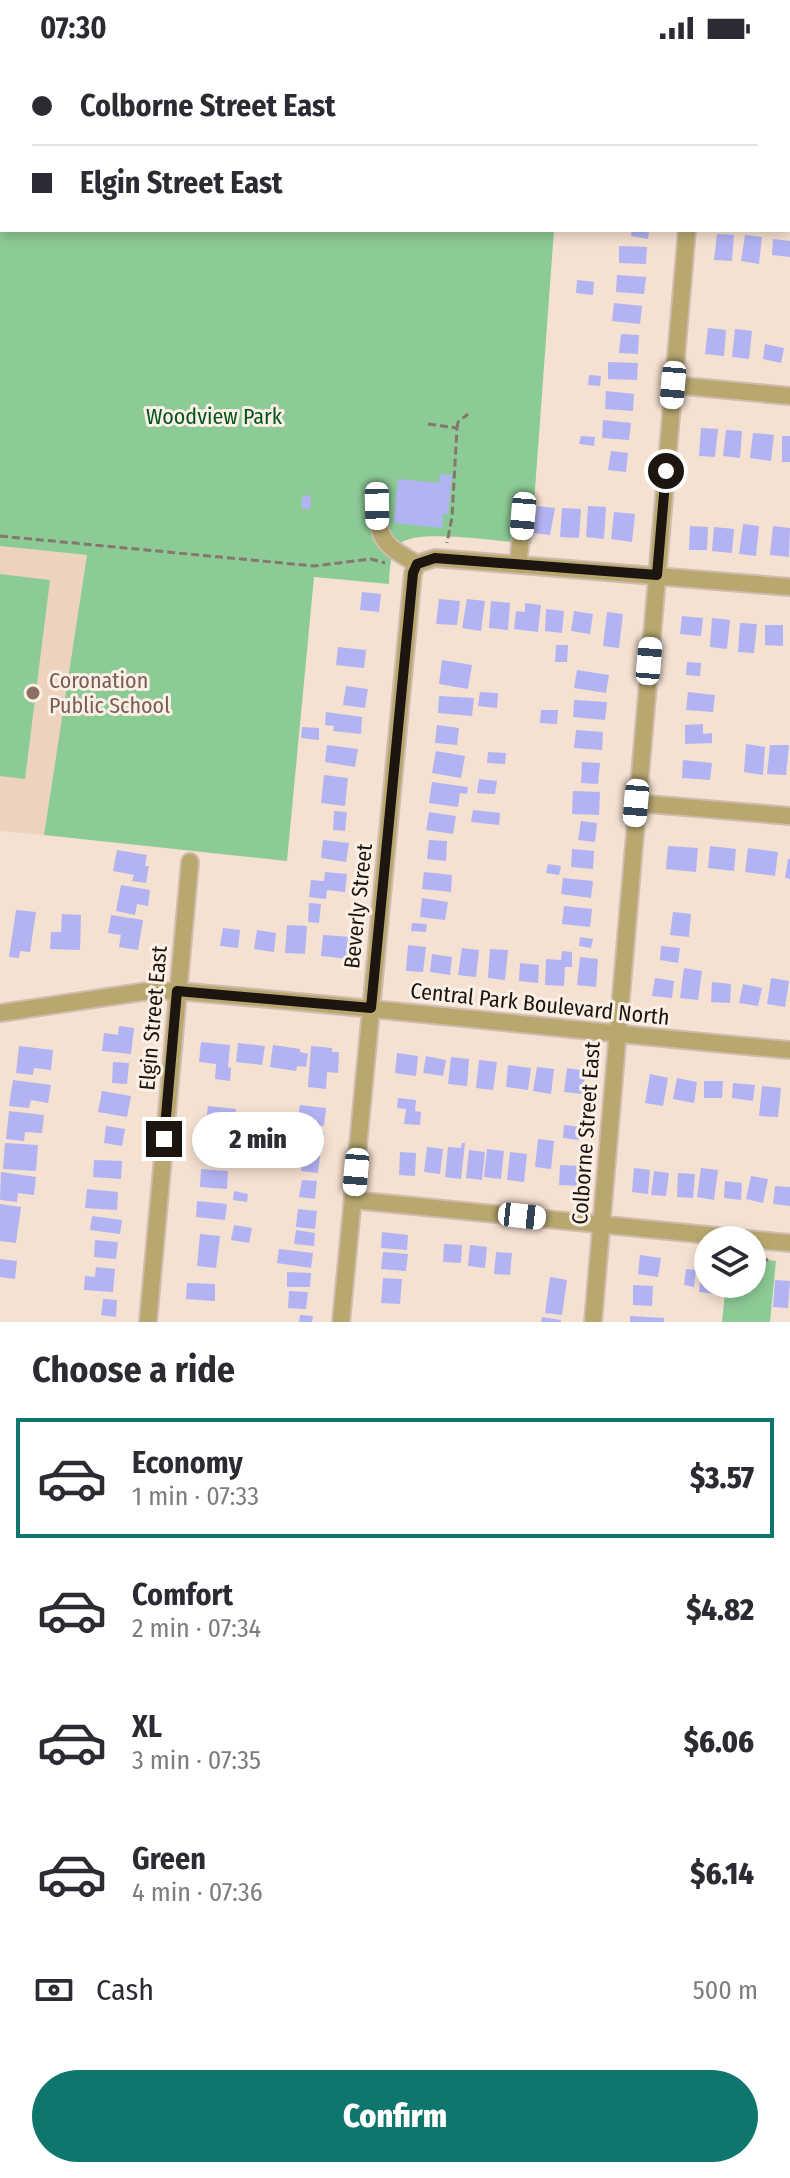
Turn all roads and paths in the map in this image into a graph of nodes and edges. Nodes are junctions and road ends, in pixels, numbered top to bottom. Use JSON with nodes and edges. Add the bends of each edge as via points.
{"nodes":[{"id":1,"x":687,"y":232,"type":"edge"},
{"id":2,"x":673,"y":385,"type":"junction"},
{"id":3,"x":790,"y":396,"type":"edge"},
{"id":4,"x":468,"y":414,"type":"dead end"},
{"id":5,"x":428,"y":424,"type":"dead end"},
{"id":6,"x":457,"y":428,"type":"junction"},
{"id":7,"x":377,"y":506,"type":"dead end"},
{"id":8,"x":523,"y":516,"type":"dead end"},
{"id":9,"x":0,"y":536,"type":"edge"},
{"id":10,"x":447,"y":539,"type":"dead end"},
{"id":11,"x":417,"y":564,"type":"junction"},
{"id":12,"x":518,"y":565,"type":"junction"},
{"id":13,"x":392,"y":566,"type":"dead end"},
{"id":14,"x":657,"y":575,"type":"junction"},
{"id":15,"x":790,"y":587,"type":"edge"},
{"id":16,"x":636,"y":803,"type":"junction"},
{"id":17,"x":790,"y":816,"type":"edge"},
{"id":18,"x":190,"y":862,"type":"dead end"},
{"id":19,"x":177,"y":991,"type":"junction"},
{"id":20,"x":371,"y":1008,"type":"junction"},
{"id":21,"x":0,"y":1013,"type":"edge"},
{"id":22,"x":616,"y":1035,"type":"junction"},
{"id":23,"x":790,"y":1050,"type":"edge"},
{"id":24,"x":353,"y":1200,"type":"junction"},
{"id":25,"x":602,"y":1224,"type":"junction"},
{"id":26,"x":790,"y":1243,"type":"edge"},
{"id":27,"x":148,"y":1322,"type":"edge"},
{"id":28,"x":341,"y":1322,"type":"edge"},
{"id":29,"x":593,"y":1322,"type":"edge"}],
"edges":[{"from":1,"to":2,"type":"street","name":"Colborne Street East"},
{"from":2,"to":3,"type":"street"},
{"from":2,"to":14,"type":"street","name":"Colborne Street East"},
{"from":4,"to":6,"type":"path"},
{"from":5,"to":6,"type":"path"},
{"from":6,"to":10,"type":"path"},
{"from":7,"to":11,"type":"street","via":[[382,539]]},
{"from":8,"to":12,"type":"street"},
{"from":9,"to":13,"type":"path","via":[[314,566],[371,559]]},
{"from":11,"to":12,"type":"street","via":[[435,558]]},
{"from":11,"to":20,"type":"street","name":"Beverly Street"},
{"from":12,"to":14,"type":"street"},
{"from":14,"to":15,"type":"street"},
{"from":14,"to":16,"type":"street","name":"Colborne Street East"},
{"from":16,"to":17,"type":"street"},
{"from":16,"to":22,"type":"street","name":"Colborne Street East"},
{"from":18,"to":19,"type":"street","name":"Elgin Street East"},
{"from":19,"to":20,"type":"street","name":"Central Park Boulevard North"},
{"from":19,"to":21,"type":"street","name":"Central Park Boulevard North"},
{"from":19,"to":27,"type":"street","name":"Elgin Street East"},
{"from":20,"to":22,"type":"street","name":"Central Park Boulevard North"},
{"from":20,"to":24,"type":"street","name":"Beverly Street"},
{"from":22,"to":23,"type":"street","name":"Central Park Boulevard North"},
{"from":22,"to":25,"type":"street","name":"Colborne Street East"},
{"from":24,"to":25,"type":"street"},
{"from":24,"to":28,"type":"street","name":"Beverly Street"},
{"from":25,"to":26,"type":"street"},
{"from":25,"to":29,"type":"street","name":"Colborne Street East"}]}
